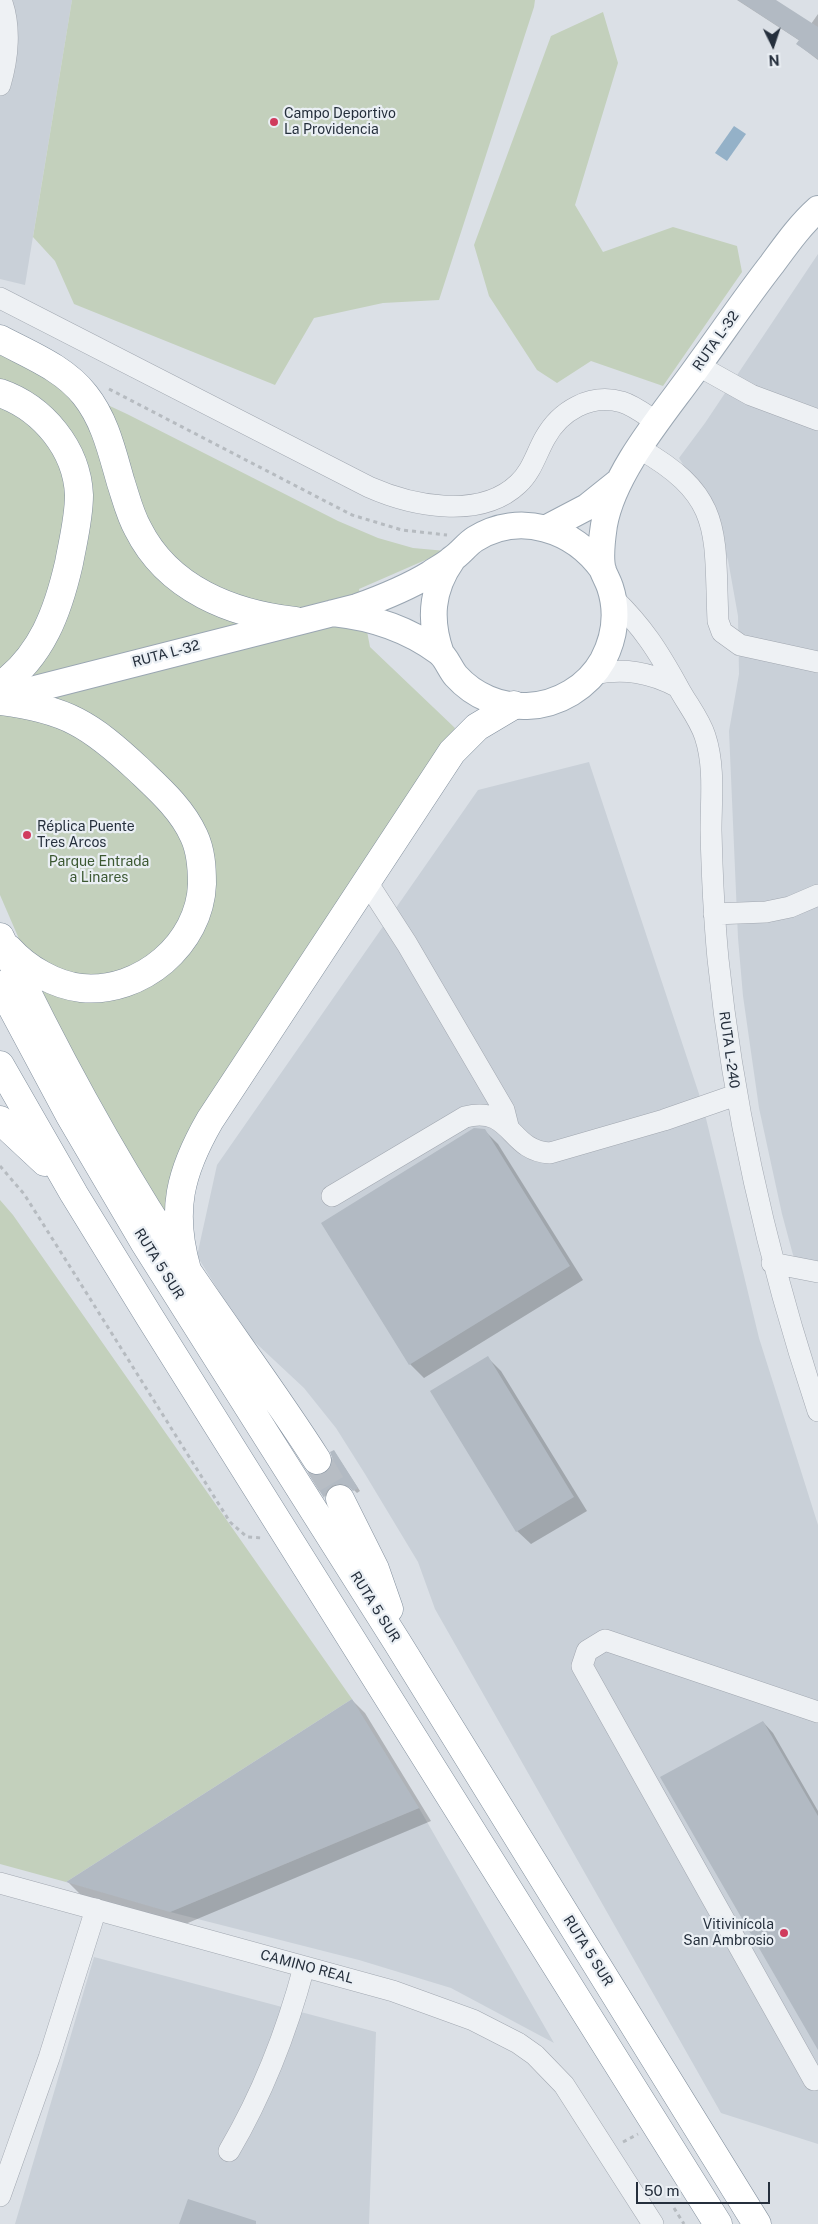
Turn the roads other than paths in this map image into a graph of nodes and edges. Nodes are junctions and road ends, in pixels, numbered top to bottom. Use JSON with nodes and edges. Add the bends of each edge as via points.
{"nodes":[{"id":1,"x":1,"y":0,"type":"edge"},
{"id":2,"x":0,"y":85,"type":"edge"},
{"id":3,"x":818,"y":209,"type":"edge"},
{"id":4,"x":0,"y":298,"type":"edge"},
{"id":5,"x":0,"y":339,"type":"edge"},
{"id":6,"x":699,"y":366,"type":"junction"},
{"id":7,"x":0,"y":393,"type":"edge"},
{"id":8,"x":818,"y":420,"type":"edge"},
{"id":9,"x":658,"y":423,"type":"junction"},
{"id":10,"x":640,"y":449,"type":"junction"},
{"id":11,"x":621,"y":479,"type":"junction"},
{"id":12,"x":546,"y":528,"type":"junction"},
{"id":13,"x":453,"y":559,"type":"junction"},
{"id":14,"x":603,"y":570,"type":"junction"},
{"id":15,"x":613,"y":598,"type":"junction"},
{"id":16,"x":333,"y":613,"type":"junction"},
{"id":17,"x":295,"y":621,"type":"junction"},
{"id":18,"x":441,"y":654,"type":"junction"},
{"id":19,"x":818,"y":662,"type":"edge"},
{"id":20,"x":594,"y":674,"type":"junction"},
{"id":21,"x":0,"y":686,"type":"edge"},
{"id":22,"x":678,"y":686,"type":"junction"},
{"id":23,"x":0,"y":699,"type":"edge"},
{"id":24,"x":514,"y":706,"type":"junction"},
{"id":25,"x":367,"y":882,"type":"junction"},
{"id":26,"x":818,"y":895,"type":"edge"},
{"id":27,"x":714,"y":914,"type":"junction"},
{"id":28,"x":1,"y":940,"type":"edge"},
{"id":29,"x":0,"y":985,"type":"edge"},
{"id":30,"x":0,"y":1065,"type":"edge"},
{"id":31,"x":736,"y":1095,"type":"junction"},
{"id":32,"x":0,"y":1120,"type":"edge"},
{"id":33,"x":508,"y":1126,"type":"junction"},
{"id":34,"x":74,"y":1194,"type":"junction"},
{"id":35,"x":332,"y":1196,"type":"dead end"},
{"id":36,"x":772,"y":1263,"type":"junction"},
{"id":37,"x":187,"y":1270,"type":"junction"},
{"id":38,"x":818,"y":1272,"type":"edge"},
{"id":39,"x":818,"y":1412,"type":"edge"},
{"id":40,"x":317,"y":1460,"type":"tunnel mouth"},
{"id":41,"x":340,"y":1499,"type":"tunnel mouth"},
{"id":42,"x":398,"y":1642,"type":"junction"},
{"id":43,"x":818,"y":1712,"type":"edge"},
{"id":44,"x":0,"y":1883,"type":"edge"},
{"id":45,"x":96,"y":1909,"type":"junction"},
{"id":46,"x":304,"y":1967,"type":"junction"},
{"id":47,"x":814,"y":2080,"type":"dead end"},
{"id":48,"x":229,"y":2151,"type":"dead end"},
{"id":49,"x":0,"y":2196,"type":"edge"},
{"id":50,"x":653,"y":2224,"type":"edge"},
{"id":51,"x":718,"y":2224,"type":"edge"},
{"id":52,"x":757,"y":2224,"type":"edge"}],
"edges":[{"from":1,"to":2,"type":"street","via":[[7,41]]},
{"from":3,"to":6,"type":"main road","name":"RUTA L-32","via":[[785,246]]},
{"from":4,"to":9,"type":"street","via":[[369,487],[410,500],[468,506],[501,496],[518,485],[529,472],[555,423],[573,408],[589,402],[623,402]]},
{"from":5,"to":17,"type":"highway","via":[[66,376],[90,401],[110,444],[137,528],[166,569],[195,591],[215,601],[258,616]]},
{"from":6,"to":8,"type":"street","via":[[751,395]]},
{"from":6,"to":9,"type":"main road","name":"RUTA L-32"},
{"from":7,"to":21,"type":"highway","via":[[32,410],[53,430],[70,458],[78,494],[74,536],[53,618],[33,653]]},
{"from":9,"to":10,"type":"main road","name":"RUTA L-32"},
{"from":10,"to":11,"type":"main road","name":"RUTA L-32"},
{"from":10,"to":19,"type":"street","via":[[684,478],[708,513],[714,537],[718,621],[722,632],[740,645]]},
{"from":11,"to":12,"type":"main road","name":"RUTA L-32","via":[[587,507]]},
{"from":11,"to":14,"type":"main road","name":"RUTA L-32","via":[[604,524]]},
{"from":12,"to":13,"type":"main road","name":"RUTA L-32","via":[[517,525],[502,528],[475,539]]},
{"from":12,"to":14,"type":"main road","via":[[579,543]]},
{"from":13,"to":16,"type":"main road","name":"RUTA L-32","via":[[398,591]]},
{"from":13,"to":18,"type":"main road","via":[[439,584],[434,605],[433,626]]},
{"from":14,"to":15,"type":"main road","name":"RUTA L-32"},
{"from":15,"to":20,"type":"main road","name":"RUTA L-32","via":[[612,638]]},
{"from":15,"to":22,"type":"street","name":"RUTA L-240","via":[[656,647]]},
{"from":16,"to":17,"type":"main road","name":"RUTA L-32"},
{"from":16,"to":18,"type":"main road","name":"RUTA L-32","via":[[383,623]]},
{"from":17,"to":23,"type":"main road","name":"RUTA L-32"},
{"from":18,"to":24,"type":"main road","name":"RUTA L-32","via":[[456,676],[471,689],[488,699]]},
{"from":20,"to":22,"type":"street","via":[[638,672]]},
{"from":20,"to":24,"type":"main road","name":"RUTA L-32","via":[[558,700]]},
{"from":22,"to":27,"type":"street","name":"RUTA L-240","via":[[699,722],[710,760]]},
{"from":23,"to":28,"type":"highway","via":[[69,716],[114,746],[168,799],[186,822],[198,846],[202,875],[202,895],[197,912],[179,945],[154,968],[124,983],[92,988],[64,984],[35,971]]},
{"from":24,"to":25,"type":"highway","via":[[477,727],[452,752]]},
{"from":25,"to":33,"type":"street","via":[[504,1110]]},
{"from":25,"to":37,"type":"highway","via":[[222,1100],[189,1159],[178,1217]]},
{"from":26,"to":27,"type":"street","via":[[790,907],[766,912]]},
{"from":27,"to":31,"type":"street","name":"RUTA L-240"},
{"from":28,"to":37,"type":"highway","via":[[72,1080]]},
{"from":29,"to":42,"type":"highway","name":"RUTA 5 SUR","via":[[66,1109],[144,1242]]},
{"from":30,"to":34,"type":"highway"},
{"from":31,"to":33,"type":"street","via":[[550,1153],[524,1146]]},
{"from":31,"to":36,"type":"street","name":"RUTA L-240"},
{"from":32,"to":34,"type":"highway","via":[[43,1159]]},
{"from":33,"to":35,"type":"street","via":[[483,1114],[465,1117]]},
{"from":34,"to":51,"type":"highway"},
{"from":36,"to":38,"type":"street"},
{"from":36,"to":39,"type":"street","name":"RUTA L-240"},
{"from":37,"to":40,"type":"highway"},
{"from":41,"to":42,"type":"highway","via":[[375,1569]]},
{"from":42,"to":52,"type":"highway","name":"RUTA 5 SUR"},
{"from":43,"to":47,"type":"street","via":[[605,1640],[587,1651],[582,1666]]},
{"from":44,"to":45,"type":"street","name":"CAMINO REAL"},
{"from":45,"to":46,"type":"street","name":"CAMINO REAL"},
{"from":45,"to":49,"type":"street","via":[[49,2058]]},
{"from":46,"to":48,"type":"street","via":[[269,2070]]},
{"from":46,"to":50,"type":"street","name":"CAMINO REAL","via":[[393,1991],[491,2029],[536,2055],[582,2110]]}]}
